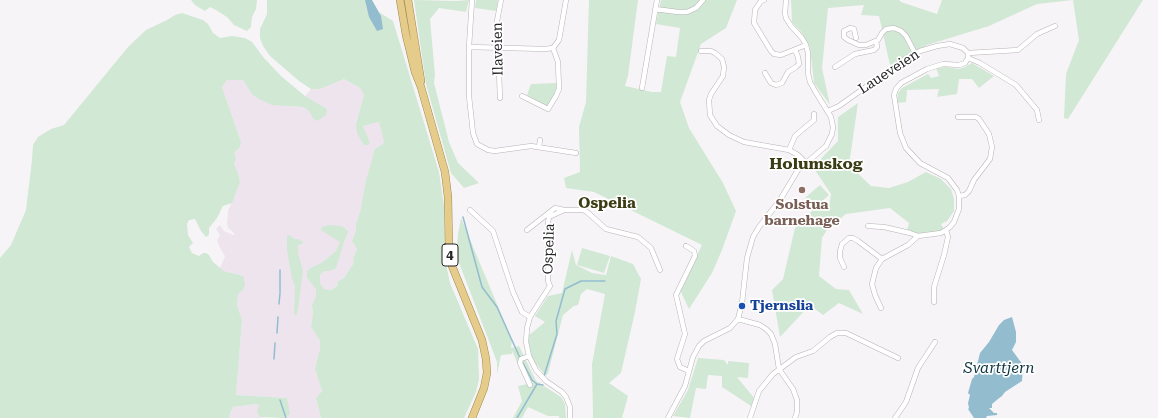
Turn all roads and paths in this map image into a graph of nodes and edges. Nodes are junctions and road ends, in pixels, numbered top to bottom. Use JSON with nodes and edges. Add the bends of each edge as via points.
{"nodes":[{"id":1,"x":400,"y":0,"type":"edge"},
{"id":2,"x":408,"y":0,"type":"edge"},
{"id":3,"x":472,"y":0,"type":"edge"},
{"id":4,"x":500,"y":0,"type":"edge"},
{"id":5,"x":566,"y":0,"type":"edge"},
{"id":6,"x":657,"y":0,"type":"edge"},
{"id":7,"x":703,"y":0,"type":"edge"},
{"id":8,"x":764,"y":0,"type":"edge"},
{"id":9,"x":786,"y":0,"type":"edge"},
{"id":10,"x":655,"y":9,"type":"junction"},
{"id":11,"x":1055,"y":26,"type":"dead end"},
{"id":12,"x":856,"y":38,"type":"dead end"},
{"id":13,"x":876,"y":42,"type":"junction"},
{"id":14,"x":806,"y":45,"type":"junction"},
{"id":15,"x":468,"y":47,"type":"junction"},
{"id":16,"x":554,"y":48,"type":"junction"},
{"id":17,"x":499,"y":49,"type":"junction"},
{"id":18,"x":795,"y":50,"type":"junction"},
{"id":19,"x":700,"y":51,"type":"dead end"},
{"id":20,"x":968,"y":52,"type":"junction"},
{"id":21,"x":915,"y":54,"type":"junction"},
{"id":22,"x":968,"y":58,"type":"junction"},
{"id":23,"x":835,"y":67,"type":"dead end"},
{"id":24,"x":765,"y":73,"type":"dead end"},
{"id":25,"x":421,"y":87,"type":"junction"},
{"id":26,"x":642,"y":88,"type":"dead end"},
{"id":27,"x":522,"y":96,"type":"dead end"},
{"id":28,"x":500,"y":98,"type":"dead end"},
{"id":29,"x":828,"y":111,"type":"junction"},
{"id":30,"x":814,"y":114,"type":"dead end"},
{"id":31,"x":958,"y":117,"type":"dead end"},
{"id":32,"x":1039,"y":120,"type":"dead end"},
{"id":33,"x":540,"y":140,"type":"dead end"},
{"id":34,"x":539,"y":147,"type":"junction"},
{"id":35,"x":789,"y":150,"type":"junction"},
{"id":36,"x":576,"y":153,"type":"dead end"},
{"id":37,"x":808,"y":162,"type":"junction"},
{"id":38,"x":959,"y":196,"type":"junction"},
{"id":39,"x":470,"y":210,"type":"dead end"},
{"id":40,"x":564,"y":210,"type":"junction"},
{"id":41,"x":868,"y":226,"type":"dead end"},
{"id":42,"x":527,"y":230,"type":"dead end"},
{"id":43,"x":946,"y":230,"type":"junction"},
{"id":44,"x":918,"y":236,"type":"junction"},
{"id":45,"x":686,"y":246,"type":"dead end"},
{"id":46,"x":882,"y":259,"type":"junction"},
{"id":47,"x":844,"y":267,"type":"dead end"},
{"id":48,"x":660,"y":270,"type":"dead end"},
{"id":49,"x":934,"y":302,"type":"dead end"},
{"id":50,"x":881,"y":308,"type":"dead end"},
{"id":51,"x":530,"y":317,"type":"junction"},
{"id":52,"x":738,"y":319,"type":"junction"},
{"id":53,"x":935,"y":342,"type":"dead end"},
{"id":54,"x":529,"y":356,"type":"junction"},
{"id":55,"x":898,"y":358,"type":"dead end"},
{"id":56,"x":779,"y":369,"type":"junction"},
{"id":57,"x":689,"y":371,"type":"junction"},
{"id":58,"x":530,"y":385,"type":"dead end"},
{"id":59,"x":472,"y":418,"type":"edge"},
{"id":60,"x":570,"y":418,"type":"edge"},
{"id":61,"x":668,"y":418,"type":"edge"},
{"id":62,"x":750,"y":418,"type":"edge"},
{"id":63,"x":795,"y":418,"type":"edge"},
{"id":64,"x":894,"y":418,"type":"edge"}],
"edges":[{"from":1,"to":25,"type":"highway","number":"4","via":[[415,72]]},
{"from":2,"to":25,"type":"highway","number":"4"},
{"from":3,"to":15,"type":"street"},
{"from":4,"to":17,"type":"street","name":"Ilaveien","via":[[497,21]]},
{"from":5,"to":16,"type":"street","via":[[559,40]]},
{"from":6,"to":10,"type":"street"},
{"from":7,"to":10,"type":"street","via":[[696,8],[686,12]]},
{"from":8,"to":18,"type":"street","via":[[755,10],[754,23],[771,51],[781,55]]},
{"from":9,"to":14,"type":"street","via":[[785,12],[788,21]]},
{"from":10,"to":26,"type":"street"},
{"from":11,"to":20,"type":"street","via":[[1037,34],[1018,50]]},
{"from":12,"to":13,"type":"street","via":[[854,29],[844,30],[845,38],[856,44]]},
{"from":13,"to":21,"type":"street","via":[[886,28],[897,28],[906,36]]},
{"from":13,"to":23,"type":"street","via":[[875,49],[855,54]]},
{"from":14,"to":18,"type":"street"},
{"from":14,"to":29,"type":"street","via":[[810,82]]},
{"from":15,"to":17,"type":"street"},
{"from":15,"to":34,"type":"street","via":[[470,103],[473,133],[477,144],[495,151],[524,146]]},
{"from":16,"to":17,"type":"street"},
{"from":16,"to":27,"type":"street","via":[[558,62],[559,89],[548,109]]},
{"from":17,"to":28,"type":"street","name":"Ilaveien"},
{"from":18,"to":24,"type":"street","via":[[799,64],[788,72],[782,83],[770,83]]},
{"from":19,"to":35,"type":"street","via":[[718,54],[723,61],[723,76],[709,100],[711,117],[717,126],[728,135],[744,142]]},
{"from":20,"to":21,"type":"street","name":"Laueveien","via":[[958,46],[946,44]]},
{"from":20,"to":22,"type":"street"},
{"from":21,"to":29,"type":"street","name":"Laueveien"},
{"from":22,"to":32,"type":"street","via":[[1016,85],[1037,110]]},
{"from":22,"to":38,"type":"street","name":"Laueveien","via":[[965,63],[943,64],[923,71],[899,85],[893,98],[900,133],[906,148],[920,163],[951,180]]},
{"from":25,"to":59,"type":"highway","number":"4","via":[[446,178],[452,266],[480,336],[486,359],[484,388]]},
{"from":29,"to":37,"type":"street","via":[[833,124],[831,137],[826,146]]},
{"from":30,"to":35,"type":"street","via":[[814,120],[795,136]]},
{"from":31,"to":38,"type":"street","via":[[979,119],[990,138],[992,150],[990,159],[969,191],[966,195]]},
{"from":33,"to":34,"type":"street"},
{"from":34,"to":36,"type":"street"},
{"from":35,"to":37,"type":"street"},
{"from":37,"to":52,"type":"street","via":[[797,173],[754,238],[746,265]]},
{"from":38,"to":43,"type":"street","via":[[957,216]]},
{"from":39,"to":51,"type":"street","via":[[493,231],[513,292],[522,312]]},
{"from":40,"to":42,"type":"street","via":[[556,208]]},
{"from":40,"to":48,"type":"street","name":"Ospelia","via":[[583,210],[606,229],[638,237],[651,248]]},
{"from":40,"to":51,"type":"street","name":"Ospelia","via":[[549,217],[550,286]]},
{"from":41,"to":44,"type":"street","via":[[884,227]]},
{"from":43,"to":44,"type":"street","via":[[938,234]]},
{"from":43,"to":49,"type":"street","via":[[948,240],[935,281]]},
{"from":44,"to":46,"type":"street"},
{"from":45,"to":57,"type":"street","via":[[694,251],[695,256],[676,295],[685,334],[677,359],[680,367]]},
{"from":46,"to":47,"type":"street","via":[[858,241],[849,238],[842,244],[840,251]]},
{"from":46,"to":50,"type":"street","via":[[876,268],[872,284]]},
{"from":51,"to":54,"type":"street","name":"Ospelia","via":[[526,336]]},
{"from":52,"to":56,"type":"street","via":[[760,325],[769,331],[775,344]]},
{"from":52,"to":57,"type":"street","via":[[730,328],[701,343],[694,353]]},
{"from":53,"to":64,"type":"street","via":[[918,368],[906,402]]},
{"from":54,"to":58,"type":"street","via":[[521,359],[520,363]]},
{"from":54,"to":60,"type":"street","name":"Ospelia","via":[[542,377],[566,397],[570,407]]},
{"from":55,"to":56,"type":"street","via":[[843,332],[830,337],[813,351],[796,356]]},
{"from":56,"to":62,"type":"street","via":[[760,391]]},
{"from":56,"to":63,"type":"street","via":[[793,389],[797,400]]},
{"from":57,"to":61,"type":"street","via":[[685,386]]}]}
